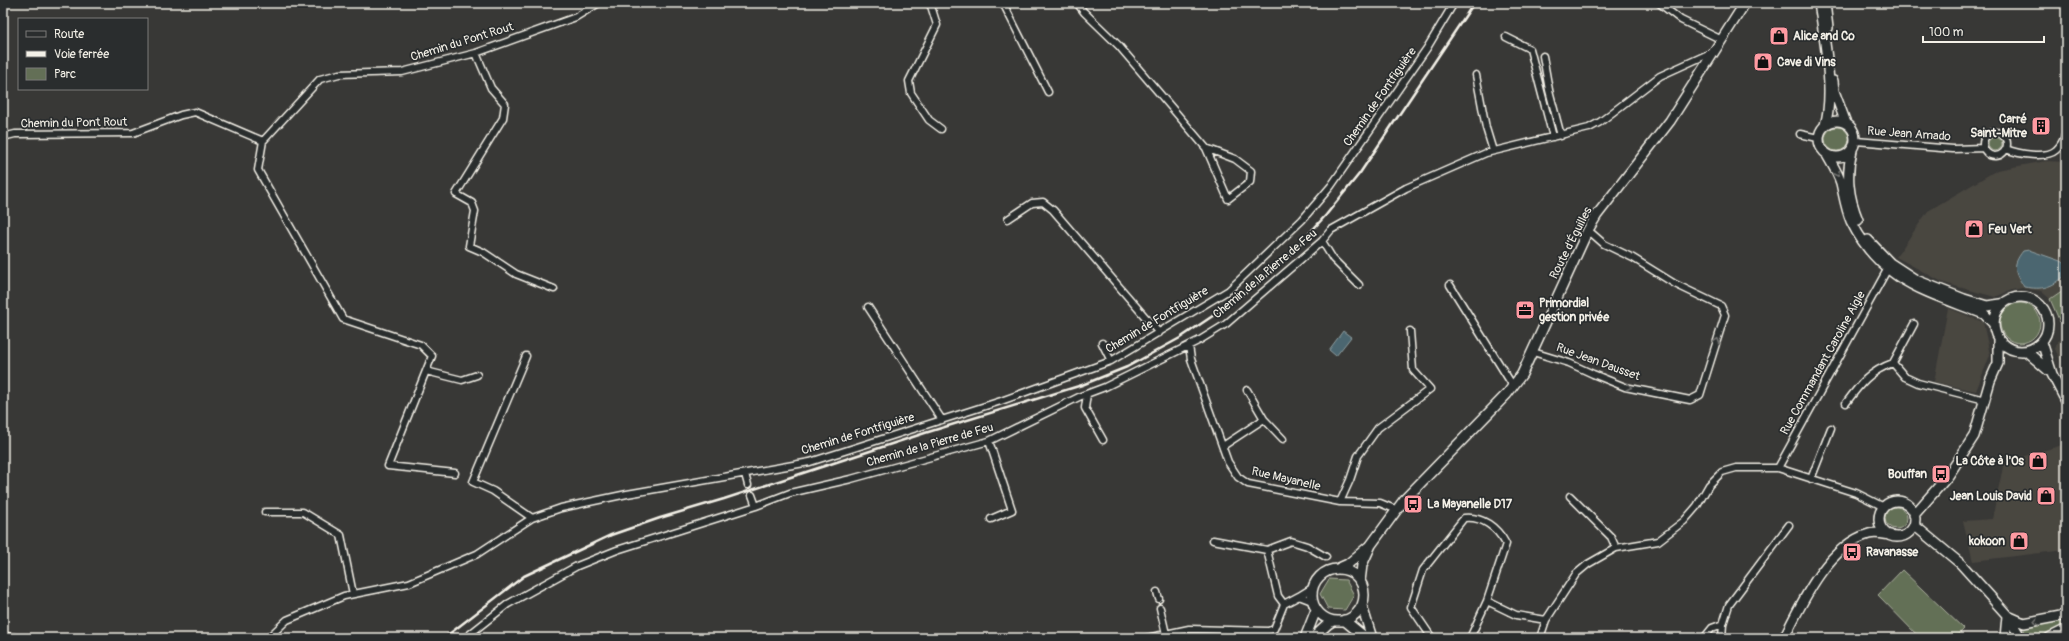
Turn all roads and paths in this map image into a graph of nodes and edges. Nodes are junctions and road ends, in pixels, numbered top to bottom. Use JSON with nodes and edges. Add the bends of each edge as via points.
{"nodes":[{"id":1,"x":599,"y":3,"type":"edge"},
{"id":2,"x":928,"y":3,"type":"edge"},
{"id":3,"x":1003,"y":3,"type":"edge"},
{"id":4,"x":1077,"y":3,"type":"edge"},
{"id":5,"x":1454,"y":3,"type":"edge"},
{"id":6,"x":1659,"y":3,"type":"edge"},
{"id":7,"x":1745,"y":3,"type":"edge"},
{"id":8,"x":1826,"y":3,"type":"edge"},
{"id":9,"x":1506,"y":37,"type":"dead end"},
{"id":10,"x":1722,"y":40,"type":"junction"},
{"id":11,"x":1715,"y":51,"type":"junction"},
{"id":12,"x":476,"y":53,"type":"junction"},
{"id":13,"x":1543,"y":56,"type":"dead end"},
{"id":14,"x":1476,"y":75,"type":"dead end"},
{"id":15,"x":1048,"y":92,"type":"dead end"},
{"id":16,"x":1846,"y":123,"type":"junction"},
{"id":17,"x":1825,"y":125,"type":"junction"},
{"id":18,"x":941,"y":129,"type":"dead end"},
{"id":19,"x":2066,"y":133,"type":"edge"},
{"id":20,"x":1800,"y":134,"type":"dead end"},
{"id":21,"x":3,"y":136,"type":"edge"},
{"id":22,"x":1561,"y":136,"type":"junction"},
{"id":23,"x":1553,"y":137,"type":"junction"},
{"id":24,"x":1818,"y":138,"type":"junction"},
{"id":25,"x":263,"y":141,"type":"junction"},
{"id":26,"x":1854,"y":146,"type":"junction"},
{"id":27,"x":1206,"y":148,"type":"junction"},
{"id":28,"x":1984,"y":148,"type":"junction"},
{"id":29,"x":2006,"y":149,"type":"junction"},
{"id":30,"x":1493,"y":151,"type":"junction"},
{"id":31,"x":1827,"y":155,"type":"junction"},
{"id":32,"x":1008,"y":219,"type":"dead end"},
{"id":33,"x":1588,"y":230,"type":"junction"},
{"id":34,"x":1322,"y":241,"type":"junction"},
{"id":35,"x":1887,"y":270,"type":"junction"},
{"id":36,"x":1359,"y":285,"type":"dead end"},
{"id":37,"x":1450,"y":285,"type":"dead end"},
{"id":38,"x":554,"y":289,"type":"dead end"},
{"id":39,"x":2001,"y":304,"type":"junction"},
{"id":40,"x":868,"y":307,"type":"dead end"},
{"id":41,"x":1993,"y":323,"type":"junction"},
{"id":42,"x":1914,"y":324,"type":"dead end"},
{"id":43,"x":1410,"y":331,"type":"dead end"},
{"id":44,"x":1158,"y":333,"type":"junction"},
{"id":45,"x":1998,"y":340,"type":"junction"},
{"id":46,"x":2042,"y":342,"type":"junction"},
{"id":47,"x":1102,"y":343,"type":"dead end"},
{"id":48,"x":1189,"y":346,"type":"junction"},
{"id":49,"x":2016,"y":351,"type":"junction"},
{"id":50,"x":2026,"y":351,"type":"junction"},
{"id":51,"x":1533,"y":352,"type":"junction"},
{"id":52,"x":526,"y":356,"type":"dead end"},
{"id":53,"x":1111,"y":362,"type":"junction"},
{"id":54,"x":1893,"y":363,"type":"junction"},
{"id":55,"x":1998,"y":363,"type":"junction"},
{"id":56,"x":426,"y":371,"type":"junction"},
{"id":57,"x":2052,"y":374,"type":"junction"},
{"id":58,"x":477,"y":375,"type":"dead end"},
{"id":59,"x":1514,"y":386,"type":"junction"},
{"id":60,"x":1247,"y":390,"type":"dead end"},
{"id":61,"x":1087,"y":394,"type":"junction"},
{"id":62,"x":1985,"y":400,"type":"junction"},
{"id":63,"x":2066,"y":402,"type":"edge"},
{"id":64,"x":1846,"y":403,"type":"dead end"},
{"id":65,"x":1264,"y":419,"type":"junction"},
{"id":66,"x":942,"y":420,"type":"junction"},
{"id":67,"x":1831,"y":428,"type":"dead end"},
{"id":68,"x":1103,"y":440,"type":"dead end"},
{"id":69,"x":1283,"y":440,"type":"dead end"},
{"id":70,"x":989,"y":441,"type":"junction"},
{"id":71,"x":1223,"y":446,"type":"junction"},
{"id":72,"x":1778,"y":468,"type":"junction"},
{"id":73,"x":455,"y":473,"type":"dead end"},
{"id":74,"x":745,"y":474,"type":"junction"},
{"id":75,"x":1810,"y":479,"type":"junction"},
{"id":76,"x":748,"y":485,"type":"dead end"},
{"id":77,"x":752,"y":495,"type":"dead end"},
{"id":78,"x":1570,"y":496,"type":"dead end"},
{"id":79,"x":1340,"y":502,"type":"junction"},
{"id":80,"x":1924,"y":502,"type":"junction"},
{"id":81,"x":756,"y":506,"type":"junction"},
{"id":82,"x":1884,"y":506,"type":"junction"},
{"id":83,"x":1909,"y":506,"type":"junction"},
{"id":84,"x":1396,"y":510,"type":"junction"},
{"id":85,"x":265,"y":512,"type":"dead end"},
{"id":86,"x":532,"y":518,"type":"junction"},
{"id":87,"x":991,"y":519,"type":"dead end"},
{"id":88,"x":1914,"y":520,"type":"junction"},
{"id":89,"x":1880,"y":522,"type":"junction"},
{"id":90,"x":1789,"y":526,"type":"dead end"},
{"id":91,"x":1870,"y":533,"type":"junction"},
{"id":92,"x":1922,"y":533,"type":"junction"},
{"id":93,"x":1906,"y":534,"type":"junction"},
{"id":94,"x":1890,"y":535,"type":"junction"},
{"id":95,"x":1213,"y":540,"type":"dead end"},
{"id":96,"x":1371,"y":545,"type":"junction"},
{"id":97,"x":1616,"y":548,"type":"junction"},
{"id":98,"x":1267,"y":550,"type":"junction"},
{"id":99,"x":1326,"y":557,"type":"dead end"},
{"id":100,"x":1339,"y":568,"type":"junction"},
{"id":101,"x":1360,"y":581,"type":"junction"},
{"id":102,"x":1312,"y":588,"type":"junction"},
{"id":103,"x":1157,"y":592,"type":"dead end"},
{"id":104,"x":352,"y":594,"type":"junction"},
{"id":105,"x":1299,"y":596,"type":"junction"},
{"id":106,"x":1158,"y":599,"type":"dead end"},
{"id":107,"x":1312,"y":601,"type":"junction"},
{"id":108,"x":1487,"y":601,"type":"junction"},
{"id":109,"x":1284,"y":604,"type":"junction"},
{"id":110,"x":1362,"y":606,"type":"junction"},
{"id":111,"x":1160,"y":608,"type":"dead end"},
{"id":112,"x":1316,"y":610,"type":"junction"},
{"id":113,"x":2007,"y":615,"type":"junction"},
{"id":114,"x":2066,"y":615,"type":"edge"},
{"id":115,"x":1344,"y":620,"type":"junction"},
{"id":116,"x":1546,"y":620,"type":"junction"},
{"id":117,"x":1333,"y":621,"type":"junction"},
{"id":118,"x":1723,"y":624,"type":"junction"},
{"id":119,"x":2066,"y":630,"type":"edge"},
{"id":120,"x":1166,"y":634,"type":"junction"},
{"id":121,"x":3,"y":636,"type":"edge"},
{"id":122,"x":2053,"y":637,"type":"edge"},
{"id":123,"x":21,"y":638,"type":"edge"},
{"id":124,"x":268,"y":638,"type":"edge"},
{"id":125,"x":465,"y":638,"type":"edge"},
{"id":126,"x":1147,"y":638,"type":"edge"},
{"id":127,"x":1305,"y":638,"type":"edge"},
{"id":128,"x":1313,"y":638,"type":"edge"},
{"id":129,"x":1366,"y":638,"type":"edge"},
{"id":130,"x":1372,"y":638,"type":"edge"},
{"id":131,"x":1432,"y":638,"type":"edge"},
{"id":132,"x":1470,"y":638,"type":"edge"},
{"id":133,"x":1540,"y":638,"type":"edge"},
{"id":134,"x":1704,"y":638,"type":"edge"},
{"id":135,"x":1722,"y":638,"type":"edge"},
{"id":136,"x":1784,"y":638,"type":"edge"},
{"id":137,"x":2005,"y":638,"type":"edge"},
{"id":138,"x":2021,"y":638,"type":"edge"}],
"edges":[{"from":1,"to":12,"type":"street","name":"Chemin du Pont Rout","via":[[576,16]]},
{"from":2,"to":18,"type":"street","via":[[937,25],[909,81],[911,93],[930,120]]},
{"from":3,"to":15,"type":"street"},
{"from":4,"to":27,"type":"street","via":[[1119,46]]},
{"from":5,"to":44,"type":"street","name":"Chemin de Fontfiguière","via":[[1423,55],[1331,186],[1302,220],[1229,290]]},
{"from":6,"to":10,"type":"street","via":[[1681,20]]},
{"from":7,"to":10,"type":"street","name":"Route d'Éguilles"},
{"from":8,"to":16,"type":"street","via":[[1834,91]]},
{"from":8,"to":17,"type":"street","via":[[1829,111]]},
{"from":9,"to":23,"type":"street","via":[[1530,49]]},
{"from":10,"to":11,"type":"street","name":"Route d'Éguilles"},
{"from":11,"to":22,"type":"street","name":"Chemin de la Pierre de Feu","via":[[1660,76],[1600,122]]},
{"from":11,"to":33,"type":"street","name":"Route d'Éguilles","via":[[1661,133],[1602,208]]},
{"from":12,"to":25,"type":"street","name":"Chemin du Pont Rout","via":[[402,72],[339,74],[320,79]]},
{"from":12,"to":38,"type":"street","via":[[491,88],[505,104],[503,118],[456,194],[472,203],[475,211],[469,246],[483,252],[516,274]]},
{"from":13,"to":22,"type":"street"},
{"from":14,"to":30,"type":"street"},
{"from":16,"to":17,"type":"street","via":[[1839,120]]},
{"from":16,"to":26,"type":"street","via":[[1851,127]]},
{"from":17,"to":24,"type":"street"},
{"from":19,"to":29,"type":"street","via":[[2058,150],[2052,153],[2021,154]]},
{"from":20,"to":24,"type":"street"},
{"from":21,"to":25,"type":"street","name":"Chemin du Pont Rout","via":[[133,133],[195,112]]},
{"from":22,"to":23,"type":"street","name":"Chemin de la Pierre de Feu"},
{"from":23,"to":30,"type":"street","name":"Chemin de la Pierre de Feu"},
{"from":24,"to":31,"type":"street","via":[[1820,147]]},
{"from":25,"to":56,"type":"street","via":[[258,170],[343,319],[421,345],[432,356]]},
{"from":26,"to":28,"type":"street","name":"Rue Jean Amado"},
{"from":26,"to":31,"type":"street","via":[[1846,156],[1836,158]]},
{"from":26,"to":39,"type":"street","via":[[1848,168],[1851,200],[1861,228],[1877,250],[1902,272],[1936,288],[1987,306]]},
{"from":27,"to":27,"type":"street","via":[[1235,159],[1251,171],[1250,182],[1228,199]]},
{"from":28,"to":29,"type":"street","via":[[1993,156],[2000,155]]},
{"from":28,"to":29,"type":"street","via":[[1985,140],[1994,133],[2004,137]]},
{"from":30,"to":34,"type":"street","name":"Chemin de la Pierre de Feu","via":[[1406,188],[1331,230]]},
{"from":31,"to":35,"type":"street","one_way":true,"via":[[1840,181],[1846,207],[1858,233],[1872,255]]},
{"from":32,"to":44,"type":"street","via":[[1032,203],[1043,202],[1053,210]]},
{"from":33,"to":51,"type":"street","name":"Route d'Éguilles"},
{"from":51,"to":33,"type":"street","name":"Rue Jean Dausset","one_way":true,"via":[[1569,363],[1625,386],[1690,400],[1700,395],[1725,315],[1721,306],[1675,284],[1633,258],[1604,244]]},
{"from":34,"to":36,"type":"street","via":[[1333,259]]},
{"from":34,"to":48,"type":"street","name":"Chemin de la Pierre de Feu","via":[[1226,324]]},
{"from":35,"to":41,"type":"street","via":[[1913,286],[1984,314]]},
{"from":35,"to":72,"type":"street","name":"Rue Commandant Caroline Aigle"},
{"from":37,"to":59,"type":"street"},
{"from":39,"to":41,"type":"street"},
{"from":39,"to":46,"type":"street","via":[[2009,299],[2021,297],[2040,304],[2048,324]]},
{"from":40,"to":66,"type":"street"},
{"from":41,"to":45,"type":"street"},
{"from":42,"to":54,"type":"street"},
{"from":43,"to":79,"type":"street","via":[[1413,370],[1430,389],[1378,428],[1358,456]]},
{"from":44,"to":53,"type":"street","name":"Chemin de Fontfiguière"},
{"from":45,"to":49,"type":"street"},
{"from":45,"to":55,"type":"street"},
{"from":46,"to":50,"type":"street"},
{"from":46,"to":57,"type":"street"},
{"from":47,"to":53,"type":"street"},
{"from":48,"to":61,"type":"street","name":"Chemin de la Pierre de Feu"},
{"from":48,"to":71,"type":"street","name":"Rue Mayanelle","via":[[1191,359]]},
{"from":49,"to":50,"type":"street"},
{"from":49,"to":55,"type":"street"},
{"from":50,"to":57,"type":"street"},
{"from":51,"to":59,"type":"street","name":"Route d'Éguilles"},
{"from":52,"to":86,"type":"street","via":[[473,482],[493,491]]},
{"from":53,"to":66,"type":"street","name":"Chemin de Fontfiguière"},
{"from":54,"to":62,"type":"street","via":[[1905,377],[1918,383]]},
{"from":54,"to":64,"type":"street","via":[[1878,368]]},
{"from":55,"to":62,"type":"street"},
{"from":56,"to":58,"type":"street","via":[[462,380]]},
{"from":56,"to":73,"type":"street","via":[[388,466]]},
{"from":57,"to":63,"type":"street"},
{"from":59,"to":84,"type":"street","name":"Route d'Éguilles","via":[[1421,480]]},
{"from":60,"to":65,"type":"street"},
{"from":61,"to":68,"type":"street","via":[[1085,408]]},
{"from":61,"to":70,"type":"street","name":"Chemin de la Pierre de Feu"},
{"from":62,"to":80,"type":"street","via":[[1974,436],[1948,476]]},
{"from":65,"to":69,"type":"street"},
{"from":65,"to":71,"type":"street"},
{"from":66,"to":74,"type":"street","name":"Chemin de Fontfiguière","via":[[810,462]]},
{"from":67,"to":75,"type":"street"},
{"from":70,"to":81,"type":"street","name":"Chemin de la Pierre de Feu","via":[[790,493]]},
{"from":70,"to":87,"type":"street","via":[[1012,510]]},
{"from":71,"to":79,"type":"street","name":"Rue Mayanelle","via":[[1228,462],[1238,477],[1248,484]]},
{"from":72,"to":75,"type":"street"},
{"from":72,"to":97,"type":"street","via":[[1736,468],[1722,472],[1709,485],[1697,506],[1684,521],[1658,541]]},
{"from":74,"to":76,"type":"street"},
{"from":74,"to":86,"type":"street","via":[[627,494],[561,508]]},
{"from":75,"to":82,"type":"street","via":[[1856,493]]},
{"from":77,"to":81,"type":"street"},
{"from":78,"to":97,"type":"street","via":[[1611,537]]},
{"from":79,"to":84,"type":"street","name":"Rue Mayanelle","via":[[1380,503]]},
{"from":80,"to":83,"type":"street"},
{"from":80,"to":88,"type":"street"},
{"from":81,"to":125,"type":"street","name":"Chemin de la Pierre de Feu","via":[[617,550],[577,566],[508,604]]},
{"from":82,"to":83,"type":"street","via":[[1896,501]]},
{"from":82,"to":89,"type":"street"},
{"from":83,"to":88,"type":"street"},
{"from":84,"to":96,"type":"street","name":"Route d'Éguilles"},
{"from":85,"to":104,"type":"street","via":[[303,512],[341,535]]},
{"from":86,"to":104,"type":"street","via":[[476,554],[409,583]]},
{"from":88,"to":92,"type":"street"},
{"from":88,"to":93,"type":"street"},
{"from":89,"to":91,"type":"street"},
{"from":89,"to":94,"type":"street","via":[[1885,532]]},
{"from":90,"to":118,"type":"street","via":[[1729,605]]},
{"from":91,"to":94,"type":"street"},
{"from":91,"to":136,"type":"street","via":[[1854,541],[1825,568],[1807,593]]},
{"from":92,"to":93,"type":"street"},
{"from":92,"to":113,"type":"street","via":[[1961,564]]},
{"from":93,"to":94,"type":"street"},
{"from":95,"to":98,"type":"street"},
{"from":96,"to":100,"type":"street","name":"Route d'Éguilles","via":[[1348,564]]},
{"from":96,"to":101,"type":"street","name":"Route d'Éguilles","via":[[1362,566]]},
{"from":97,"to":116,"type":"street","via":[[1576,574]]},
{"from":98,"to":99,"type":"street","via":[[1291,541],[1307,546]]},
{"from":98,"to":109,"type":"street","via":[[1278,596]]},
{"from":100,"to":101,"type":"street","via":[[1351,572]]},
{"from":100,"to":102,"type":"street","via":[[1320,576]]},
{"from":101,"to":110,"type":"street","via":[[1364,593]]},
{"from":102,"to":105,"type":"street"},
{"from":102,"to":107,"type":"street"},
{"from":103,"to":106,"type":"street"},
{"from":104,"to":124,"type":"street","via":[[287,620]]},
{"from":105,"to":107,"type":"street"},
{"from":105,"to":109,"type":"street"},
{"from":107,"to":112,"type":"street"},
{"from":108,"to":116,"type":"street","via":[[1516,615]]},
{"from":108,"to":131,"type":"street","via":[[1506,544],[1489,523],[1473,517],[1464,518],[1423,570],[1411,607]]},
{"from":108,"to":132,"type":"street"},
{"from":109,"to":120,"type":"street","via":[[1274,629],[1268,631],[1189,629]]},
{"from":110,"to":115,"type":"street"},
{"from":110,"to":130,"type":"street"},
{"from":111,"to":120,"type":"street"},
{"from":112,"to":117,"type":"street"},
{"from":112,"to":127,"type":"street"},
{"from":114,"to":113,"type":"street","one_way":true,"via":[[2024,623]]},
{"from":113,"to":137,"type":"street"},
{"from":113,"to":138,"type":"street"},
{"from":115,"to":117,"type":"street"},
{"from":115,"to":129,"type":"street"},
{"from":116,"to":133,"type":"street"},
{"from":117,"to":128,"type":"street"},
{"from":118,"to":134,"type":"street","via":[[1712,628]]},
{"from":118,"to":135,"type":"street"},
{"from":119,"to":122,"type":"main road"},
{"from":120,"to":126,"type":"street"},
{"from":121,"to":123,"type":"street"}]}
